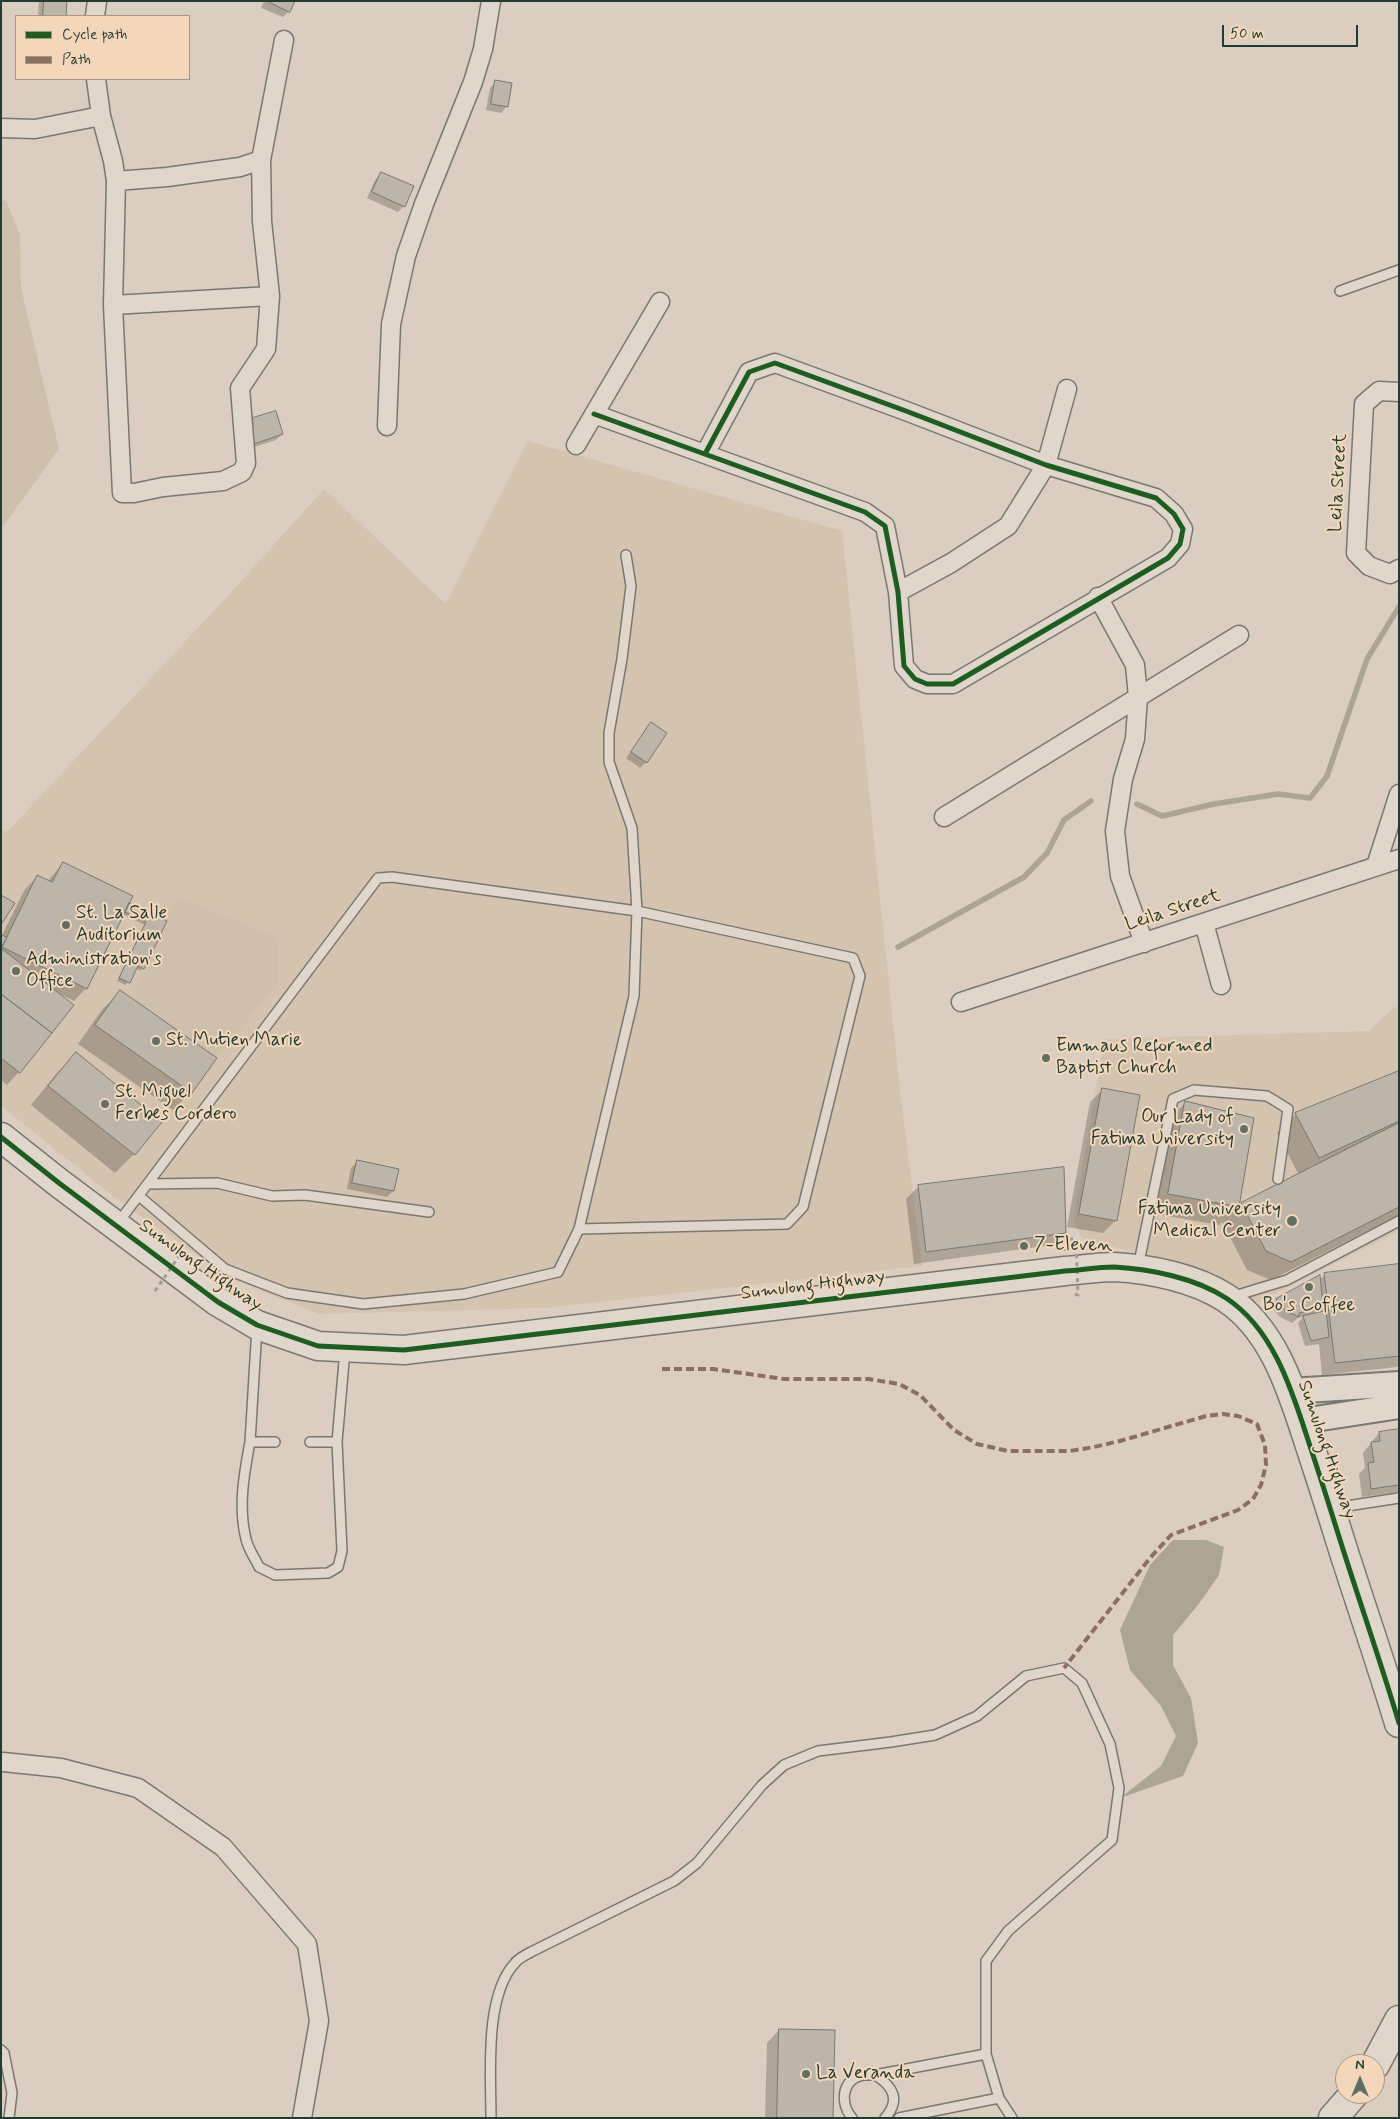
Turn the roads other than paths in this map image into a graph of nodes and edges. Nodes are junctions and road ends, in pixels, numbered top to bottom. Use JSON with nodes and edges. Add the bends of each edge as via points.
{"nodes":[{"id":1,"x":97,"y":1,"type":"edge"},
{"id":2,"x":491,"y":1,"type":"edge"},
{"id":3,"x":95,"y":15,"type":"edge"},
{"id":4,"x":284,"y":40,"type":"dead end"},
{"id":5,"x":96,"y":80,"type":"edge"},
{"id":6,"x":101,"y":116,"type":"junction"},
{"id":7,"x":1,"y":128,"type":"edge"},
{"id":8,"x":262,"y":160,"type":"junction"},
{"id":9,"x":116,"y":181,"type":"junction"},
{"id":10,"x":1399,"y":270,"type":"edge"},
{"id":11,"x":1340,"y":291,"type":"dead end"},
{"id":12,"x":270,"y":296,"type":"junction"},
{"id":13,"x":660,"y":302,"type":"dead end"},
{"id":14,"x":113,"y":305,"type":"junction"},
{"id":15,"x":1067,"y":389,"type":"dead end"},
{"id":16,"x":1399,"y":392,"type":"edge"},
{"id":17,"x":594,"y":414,"type":"junction"},
{"id":18,"x":387,"y":426,"type":"dead end"},
{"id":19,"x":576,"y":445,"type":"dead end"},
{"id":20,"x":705,"y":454,"type":"junction"},
{"id":21,"x":1046,"y":465,"type":"junction"},
{"id":22,"x":626,"y":555,"type":"dead end"},
{"id":23,"x":1399,"y":569,"type":"edge"},
{"id":24,"x":898,"y":592,"type":"junction"},
{"id":25,"x":1098,"y":597,"type":"junction"},
{"id":26,"x":1239,"y":635,"type":"dead end"},
{"id":27,"x":1138,"y":697,"type":"junction"},
{"id":28,"x":1399,"y":794,"type":"edge"},
{"id":29,"x":944,"y":817,"type":"dead end"},
{"id":30,"x":1399,"y":859,"type":"edge"},
{"id":31,"x":1376,"y":866,"type":"junction"},
{"id":32,"x":637,"y":911,"type":"junction"},
{"id":33,"x":1204,"y":923,"type":"junction"},
{"id":34,"x":1144,"y":943,"type":"junction"},
{"id":35,"x":1221,"y":985,"type":"dead end"},
{"id":36,"x":961,"y":1002,"type":"dead end"},
{"id":37,"x":1,"y":1137,"type":"edge"},
{"id":38,"x":1278,"y":1179,"type":"dead end"},
{"id":39,"x":148,"y":1184,"type":"junction"},
{"id":40,"x":139,"y":1196,"type":"junction"},
{"id":41,"x":429,"y":1212,"type":"dead end"},
{"id":42,"x":1399,"y":1222,"type":"edge"},
{"id":43,"x":116,"y":1226,"type":"junction"},
{"id":44,"x":579,"y":1229,"type":"junction"},
{"id":45,"x":1137,"y":1270,"type":"junction"},
{"id":46,"x":1226,"y":1298,"type":"junction"},
{"id":47,"x":257,"y":1325,"type":"junction"},
{"id":48,"x":345,"y":1347,"type":"junction"},
{"id":49,"x":1399,"y":1384,"type":"edge"},
{"id":50,"x":1291,"y":1391,"type":"junction"},
{"id":51,"x":1399,"y":1406,"type":"edge"},
{"id":52,"x":1302,"y":1420,"type":"junction"},
{"id":53,"x":250,"y":1442,"type":"junction"},
{"id":54,"x":275,"y":1442,"type":"dead end"},
{"id":55,"x":310,"y":1442,"type":"dead end"},
{"id":56,"x":336,"y":1442,"type":"junction"},
{"id":57,"x":1399,"y":1498,"type":"edge"},
{"id":58,"x":1331,"y":1509,"type":"junction"},
{"id":59,"x":1399,"y":1723,"type":"edge"},
{"id":60,"x":2,"y":1764,"type":"edge"},
{"id":61,"x":1399,"y":2020,"type":"edge"},
{"id":62,"x":1,"y":2050,"type":"edge"},
{"id":63,"x":986,"y":2054,"type":"junction"},
{"id":64,"x":1381,"y":2054,"type":"edge"},
{"id":65,"x":875,"y":2075,"type":"junction"},
{"id":66,"x":999,"y":2098,"type":"junction"},
{"id":67,"x":1345,"y":2104,"type":"edge"},
{"id":68,"x":10,"y":2118,"type":"edge"},
{"id":69,"x":302,"y":2118,"type":"edge"},
{"id":70,"x":491,"y":2118,"type":"edge"},
{"id":71,"x":852,"y":2118,"type":"edge"},
{"id":72,"x":885,"y":2118,"type":"edge"},
{"id":73,"x":899,"y":2118,"type":"edge"},
{"id":74,"x":1012,"y":2118,"type":"edge"},
{"id":75,"x":1333,"y":2118,"type":"edge"}],
"edges":[{"from":1,"to":3,"type":"street"},
{"from":2,"to":18,"type":"street","via":[[473,82],[406,256],[391,324]]},
{"from":4,"to":8,"type":"street"},
{"from":5,"to":6,"type":"street"},
{"from":6,"to":7,"type":"street","via":[[35,129]]},
{"from":6,"to":9,"type":"street"},
{"from":8,"to":9,"type":"street","via":[[240,167]]},
{"from":8,"to":12,"type":"street","via":[[262,221]]},
{"from":9,"to":14,"type":"street"},
{"from":10,"to":11,"type":"lane"},
{"from":12,"to":14,"type":"street"},
{"from":12,"to":14,"type":"street","via":[[266,349],[240,388],[246,463],[242,472],[223,481],[134,493],[122,493]]},
{"from":13,"to":17,"type":"street"},
{"from":15,"to":21,"type":"street"},
{"from":16,"to":23,"type":"street","name":"Leila Street","via":[[1379,391],[1364,404],[1356,553],[1369,566],[1390,574]]},
{"from":17,"to":19,"type":"street"},
{"from":17,"to":20,"type":"street"},
{"from":20,"to":21,"type":"street","via":[[749,372],[774,363]]},
{"from":20,"to":24,"type":"street","via":[[865,512],[886,526]]},
{"from":21,"to":24,"type":"street","via":[[1008,526]]},
{"from":21,"to":25,"type":"street","via":[[1156,498],[1174,514],[1183,529],[1180,544],[1168,558]]},
{"from":22,"to":32,"type":"lane","via":[[632,586],[609,732],[609,762],[632,828]]},
{"from":24,"to":25,"type":"street","via":[[904,666],[915,679],[927,684],[953,684]]},
{"from":25,"to":27,"type":"street","via":[[1135,665]]},
{"from":26,"to":27,"type":"street"},
{"from":27,"to":29,"type":"street"},
{"from":27,"to":34,"type":"street","via":[[1135,740],[1123,779],[1115,831],[1120,876]]},
{"from":28,"to":31,"type":"street"},
{"from":30,"to":31,"type":"street","name":"Leila Street"},
{"from":31,"to":33,"type":"street","name":"Leila Street"},
{"from":32,"to":39,"type":"lane","via":[[392,877],[378,878]]},
{"from":32,"to":44,"type":"lane","via":[[634,996]]},
{"from":32,"to":44,"type":"lane","via":[[852,958],[860,976],[803,1207],[787,1224]]},
{"from":33,"to":34,"type":"street","name":"Leila Street"},
{"from":33,"to":35,"type":"street"},
{"from":34,"to":36,"type":"street","name":"Leila Street"},
{"from":37,"to":43,"type":"main road","name":"Sumulong Highway"},
{"from":38,"to":45,"type":"lane","via":[[1288,1109],[1267,1096],[1194,1090],[1173,1099]]},
{"from":39,"to":40,"type":"lane"},
{"from":39,"to":41,"type":"lane","via":[[217,1183],[272,1196],[305,1195]]},
{"from":40,"to":43,"type":"lane"},
{"from":40,"to":44,"type":"lane","via":[[225,1269],[287,1293],[363,1304],[464,1294],[558,1272]]},
{"from":42,"to":46,"type":"lane","via":[[1287,1280]]},
{"from":43,"to":47,"type":"main road","name":"Sumulong Highway","via":[[218,1302]]},
{"from":45,"to":46,"type":"main road","name":"Sumulong Highway","via":[[1201,1285]]},
{"from":45,"to":48,"type":"main road","name":"Sumulong Highway","via":[[1113,1267],[1065,1271],[404,1350]]},
{"from":46,"to":50,"type":"main road","name":"Sumulong Highway","via":[[1245,1313],[1263,1335],[1281,1365]]},
{"from":47,"to":48,"type":"main road","name":"Sumulong Highway","via":[[318,1346]]},
{"from":47,"to":53,"type":"lane"},
{"from":48,"to":56,"type":"lane"},
{"from":49,"to":50,"type":"street"},
{"from":50,"to":52,"type":"main road","name":"Sumulong Highway"},
{"from":51,"to":52,"type":"street"},
{"from":52,"to":58,"type":"main road","name":"Sumulong Highway"},
{"from":53,"to":54,"type":"lane"},
{"from":53,"to":56,"type":"lane","via":[[243,1478],[246,1540],[259,1568],[275,1575],[328,1573],[338,1566],[342,1551]]},
{"from":55,"to":56,"type":"lane"},
{"from":57,"to":58,"type":"lane"},
{"from":58,"to":59,"type":"main road","name":"Sumulong Highway"},
{"from":60,"to":69,"type":"street","via":[[61,1768],[138,1788],[223,1847],[307,1944],[319,2021]]},
{"from":61,"to":64,"type":"main road"},
{"from":62,"to":68,"type":"lane","via":[[12,2092]]},
{"from":63,"to":65,"type":"lane"},
{"from":63,"to":66,"type":"lane"},
{"from":63,"to":70,"type":"lane","via":[[986,1961],[1008,1931],[1112,1840],[1119,1788],[1110,1744],[1082,1683],[1064,1668],[1026,1676],[977,1716],[935,1735],[818,1751],[784,1765],[762,1785],[697,1863],[674,1881],[516,1962],[497,2001],[491,2030]]},
{"from":65,"to":71,"type":"lane","via":[[861,2075],[849,2083],[843,2096],[845,2110]]},
{"from":65,"to":72,"type":"lane","via":[[888,2083],[894,2096],[892,2110]]},
{"from":66,"to":73,"type":"lane"},
{"from":66,"to":74,"type":"lane"},
{"from":67,"to":75,"type":"main road"}]}
